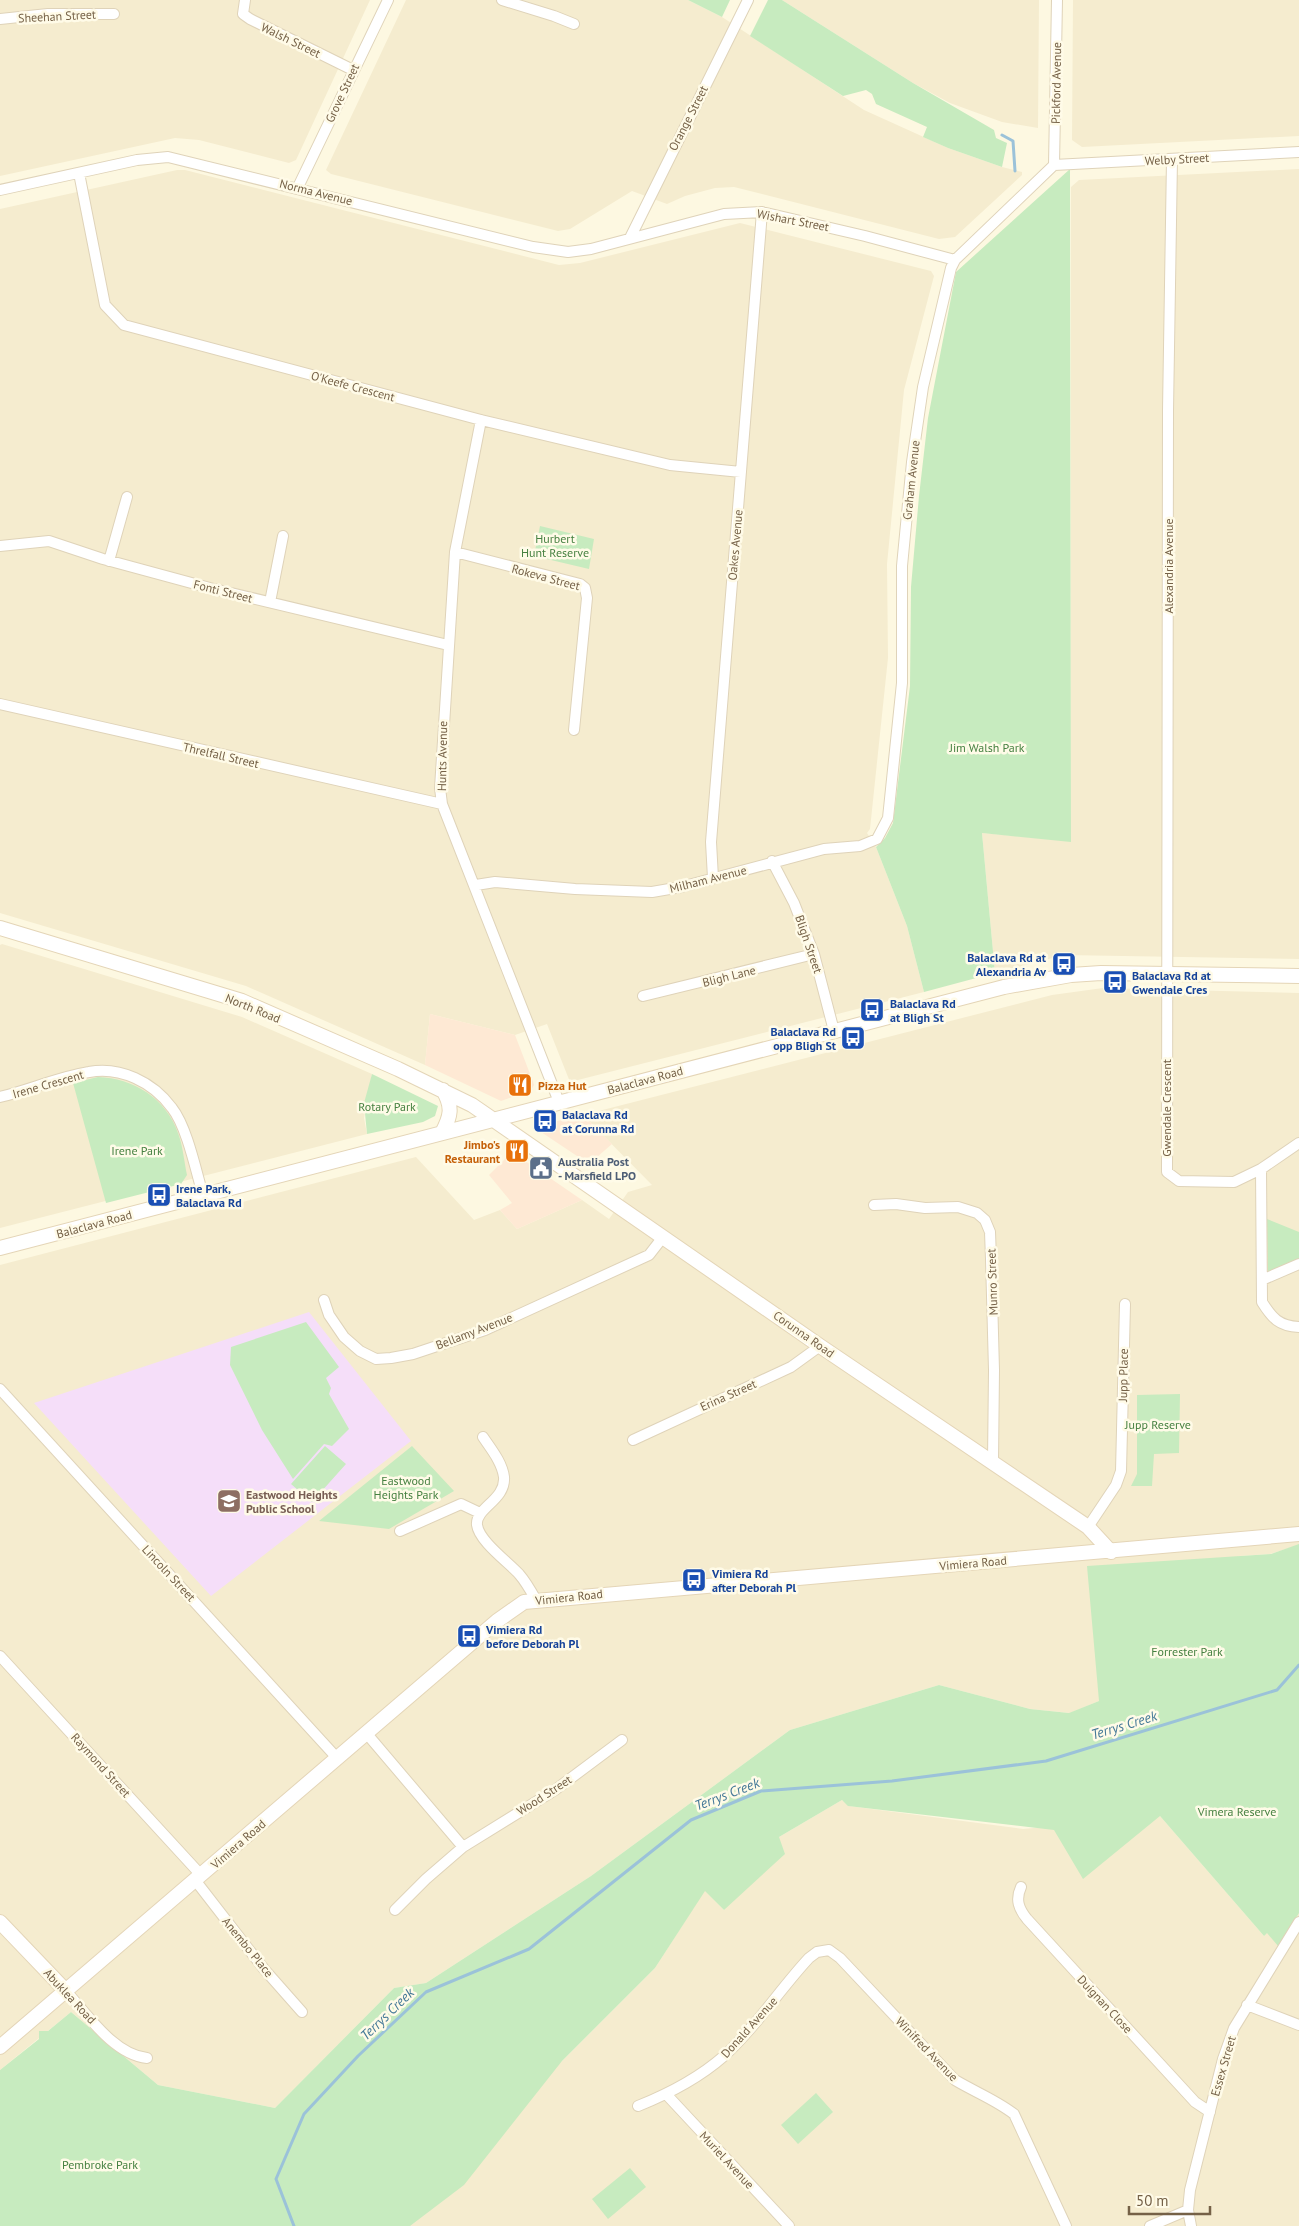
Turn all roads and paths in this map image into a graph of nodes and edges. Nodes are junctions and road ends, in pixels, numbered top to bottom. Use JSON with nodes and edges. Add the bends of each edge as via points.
{"nodes":[{"id":1,"x":244,"y":0,"type":"edge"},
{"id":2,"x":388,"y":0,"type":"edge"},
{"id":3,"x":502,"y":0,"type":"edge"},
{"id":4,"x":748,"y":0,"type":"edge"},
{"id":5,"x":1058,"y":0,"type":"edge"},
{"id":6,"x":114,"y":14,"type":"dead end"},
{"id":7,"x":0,"y":19,"type":"edge"},
{"id":8,"x":574,"y":24,"type":"dead end"},
{"id":9,"x":353,"y":70,"type":"junction"},
{"id":10,"x":1299,"y":152,"type":"edge"},
{"id":11,"x":1172,"y":159,"type":"junction"},
{"id":12,"x":1054,"y":165,"type":"junction"},
{"id":13,"x":79,"y":174,"type":"junction"},
{"id":14,"x":298,"y":187,"type":"junction"},
{"id":15,"x":0,"y":190,"type":"edge"},
{"id":16,"x":762,"y":212,"type":"junction"},
{"id":17,"x":630,"y":238,"type":"junction"},
{"id":18,"x":955,"y":260,"type":"junction"},
{"id":19,"x":480,"y":420,"type":"junction"},
{"id":20,"x":741,"y":472,"type":"junction"},
{"id":21,"x":127,"y":497,"type":"dead end"},
{"id":22,"x":283,"y":536,"type":"dead end"},
{"id":23,"x":0,"y":546,"type":"edge"},
{"id":24,"x":455,"y":552,"type":"junction"},
{"id":25,"x":109,"y":561,"type":"junction"},
{"id":26,"x":270,"y":602,"type":"junction"},
{"id":27,"x":448,"y":645,"type":"junction"},
{"id":28,"x":0,"y":704,"type":"edge"},
{"id":29,"x":574,"y":730,"type":"dead end"},
{"id":30,"x":442,"y":804,"type":"junction"},
{"id":31,"x":877,"y":839,"type":"joint"},
{"id":32,"x":772,"y":862,"type":"junction"},
{"id":33,"x":713,"y":878,"type":"junction"},
{"id":34,"x":476,"y":885,"type":"junction"},
{"id":35,"x":0,"y":928,"type":"edge"},
{"id":36,"x":814,"y":954,"type":"junction"},
{"id":37,"x":1166,"y":974,"type":"junction"},
{"id":38,"x":1299,"y":976,"type":"edge"},
{"id":39,"x":644,"y":996,"type":"dead end"},
{"id":40,"x":834,"y":1031,"type":"junction"},
{"id":41,"x":443,"y":1090,"type":"junction"},
{"id":42,"x":0,"y":1098,"type":"edge"},
{"id":43,"x":559,"y":1102,"type":"junction"},
{"id":44,"x":494,"y":1119,"type":"junction"},
{"id":45,"x":442,"y":1133,"type":"junction"},
{"id":46,"x":1299,"y":1143,"type":"edge"},
{"id":47,"x":1261,"y":1169,"type":"junction"},
{"id":48,"x":203,"y":1195,"type":"junction"},
{"id":49,"x":874,"y":1205,"type":"dead end"},
{"id":50,"x":663,"y":1237,"type":"junction"},
{"id":51,"x":0,"y":1248,"type":"edge"},
{"id":52,"x":1299,"y":1264,"type":"edge"},
{"id":53,"x":1262,"y":1280,"type":"junction"},
{"id":54,"x":324,"y":1300,"type":"dead end"},
{"id":55,"x":1125,"y":1304,"type":"dead end"},
{"id":56,"x":1299,"y":1327,"type":"edge"},
{"id":57,"x":820,"y":1346,"type":"junction"},
{"id":58,"x":0,"y":1389,"type":"edge"},
{"id":59,"x":483,"y":1437,"type":"dead end"},
{"id":60,"x":633,"y":1440,"type":"dead end"},
{"id":61,"x":993,"y":1461,"type":"junction"},
{"id":62,"x":480,"y":1513,"type":"junction"},
{"id":63,"x":1088,"y":1527,"type":"junction"},
{"id":64,"x":400,"y":1531,"type":"dead end"},
{"id":65,"x":1299,"y":1534,"type":"edge"},
{"id":66,"x":1111,"y":1552,"type":"junction"},
{"id":67,"x":536,"y":1600,"type":"junction"},
{"id":68,"x":0,"y":1656,"type":"edge"},
{"id":69,"x":367,"y":1734,"type":"junction"},
{"id":70,"x":622,"y":1740,"type":"dead end"},
{"id":71,"x":338,"y":1758,"type":"junction"},
{"id":72,"x":463,"y":1847,"type":"junction"},
{"id":73,"x":198,"y":1878,"type":"junction"},
{"id":74,"x":1021,"y":1887,"type":"dead end"},
{"id":75,"x":395,"y":1910,"type":"dead end"},
{"id":76,"x":0,"y":1922,"type":"edge"},
{"id":77,"x":1299,"y":1922,"type":"edge"},
{"id":78,"x":824,"y":1950,"type":"joint"},
{"id":79,"x":66,"y":1990,"type":"junction"},
{"id":80,"x":1247,"y":2005,"type":"junction"},
{"id":81,"x":302,"y":2012,"type":"dead end"},
{"id":82,"x":1299,"y":2025,"type":"edge"},
{"id":83,"x":0,"y":2047,"type":"edge"},
{"id":84,"x":147,"y":2058,"type":"dead end"},
{"id":85,"x":666,"y":2094,"type":"junction"},
{"id":86,"x":638,"y":2106,"type":"dead end"},
{"id":87,"x":1210,"y":2112,"type":"junction"},
{"id":88,"x":1188,"y":2210,"type":"junction"},
{"id":89,"x":789,"y":2226,"type":"edge"},
{"id":90,"x":1066,"y":2226,"type":"edge"},
{"id":91,"x":1150,"y":2226,"type":"edge"},
{"id":92,"x":1191,"y":2226,"type":"edge"}],
"edges":[{"from":1,"to":9,"type":"street","name":"Walsh Street","via":[[244,14],[250,20]]},
{"from":2,"to":9,"type":"street","name":"Grove Street"},
{"from":3,"to":8,"type":"street"},
{"from":4,"to":17,"type":"street","name":"Orange Street"},
{"from":5,"to":12,"type":"street","name":"Pickford Avenue"},
{"from":6,"to":7,"type":"street","name":"Sheehan Street","via":[[48,14]]},
{"from":9,"to":14,"type":"street","name":"Grove Street"},
{"from":10,"to":11,"type":"street","name":"Welby Street"},
{"from":11,"to":12,"type":"street","name":"Welby Street"},
{"from":11,"to":37,"type":"street","name":"Alexandria Avenue"},
{"from":12,"to":18,"type":"street","name":"Graham Avenue"},
{"from":13,"to":14,"type":"street","name":"Norma Avenue","via":[[137,160],[168,157]]},
{"from":13,"to":15,"type":"street","name":"Norma Avenue"},
{"from":13,"to":19,"type":"street","name":"O'Keefe Crescent","via":[[105,305],[124,325]]},
{"from":14,"to":17,"type":"street","name":"Norma Avenue","via":[[533,247],[568,252]]},
{"from":16,"to":17,"type":"street","name":"Wishart Street","via":[[724,214]]},
{"from":16,"to":18,"type":"street","name":"Wishart Street"},
{"from":16,"to":20,"type":"street","name":"Oakes Avenue"},
{"from":18,"to":31,"type":"street","name":"Graham Avenue","via":[[923,387],[912,462],[902,566],[902,683],[888,818]]},
{"from":19,"to":20,"type":"street","name":"O'Keefe Crescent","via":[[670,465]]},
{"from":19,"to":24,"type":"street","name":"Hunts Avenue"},
{"from":20,"to":33,"type":"street","name":"Oakes Avenue","via":[[711,842]]},
{"from":21,"to":25,"type":"street"},
{"from":22,"to":26,"type":"street"},
{"from":23,"to":25,"type":"street","name":"Fonti Street","via":[[50,541]]},
{"from":24,"to":27,"type":"street","name":"Hunts Avenue"},
{"from":24,"to":29,"type":"street","name":"Rokeva Street","via":[[580,584],[585,588],[587,598]]},
{"from":25,"to":26,"type":"street","name":"Fonti Street"},
{"from":26,"to":27,"type":"street","name":"Fonti Street"},
{"from":27,"to":30,"type":"street","name":"Hunts Avenue","via":[[440,788]]},
{"from":28,"to":30,"type":"street","name":"Threlfall Street"},
{"from":30,"to":34,"type":"street","name":"Hunts Avenue"},
{"from":31,"to":32,"type":"street","name":"Milham Avenue","via":[[860,846],[824,849]]},
{"from":32,"to":33,"type":"street","name":"Milham Avenue"},
{"from":32,"to":36,"type":"street","name":"Bligh Street","via":[[794,903]]},
{"from":33,"to":34,"type":"street","name":"Milham Avenue","via":[[652,892],[494,882]]},
{"from":34,"to":43,"type":"street","name":"Hunts Avenue"},
{"from":35,"to":41,"type":"street","name":"North Road","via":[[242,1001]]},
{"from":36,"to":39,"type":"street","name":"Bligh Lane"},
{"from":36,"to":40,"type":"street","name":"Bligh Street"},
{"from":37,"to":38,"type":"street","name":"Balaclava Road"},
{"from":37,"to":40,"type":"street","name":"Balaclava Road","via":[[1086,974],[1028,982]]},
{"from":37,"to":47,"type":"street","name":"Gwendale Crescent","via":[[1167,1172],[1179,1181],[1234,1182]]},
{"from":40,"to":43,"type":"street","name":"Balaclava Road"},
{"from":41,"to":44,"type":"street","name":"North Road"},
{"from":41,"to":45,"type":"street","via":[[450,1101],[451,1112]]},
{"from":42,"to":48,"type":"street","name":"Irene Crescent","via":[[87,1072],[107,1070],[142,1081],[173,1109],[186,1138]]},
{"from":43,"to":44,"type":"street","name":"Balaclava Road"},
{"from":44,"to":45,"type":"street","name":"Balaclava Road"},
{"from":44,"to":50,"type":"street","name":"Corunna Road"},
{"from":45,"to":48,"type":"street","name":"Balaclava Road"},
{"from":46,"to":47,"type":"street","name":"Gwendale Crescent"},
{"from":47,"to":53,"type":"street"},
{"from":48,"to":51,"type":"street","name":"Balaclava Road"},
{"from":49,"to":61,"type":"street","name":"Munro Street","via":[[958,1207],[978,1213],[985,1220],[990,1232],[992,1259]]},
{"from":50,"to":54,"type":"street","name":"Bellamy Avenue","via":[[649,1256],[485,1330],[413,1354],[376,1359],[360,1351],[344,1337],[329,1315]]},
{"from":50,"to":57,"type":"street","name":"Corunna Road"},
{"from":52,"to":53,"type":"street"},
{"from":53,"to":56,"type":"street","via":[[1262,1302],[1272,1319]]},
{"from":55,"to":63,"type":"street","name":"Jupp Place","via":[[1121,1471],[1116,1485]]},
{"from":57,"to":60,"type":"street","name":"Erina Street","via":[[791,1367]]},
{"from":57,"to":61,"type":"street","name":"Corunna Road"},
{"from":58,"to":71,"type":"street","name":"Lincoln Street"},
{"from":59,"to":62,"type":"street","via":[[500,1465],[504,1486],[497,1498]]},
{"from":61,"to":63,"type":"street","name":"Corunna Road"},
{"from":62,"to":64,"type":"street","via":[[461,1504]]},
{"from":62,"to":67,"type":"street","via":[[476,1523],[480,1534],[518,1574]]},
{"from":63,"to":66,"type":"street","name":"Corunna Road"},
{"from":65,"to":66,"type":"street","name":"Vimiera Road"},
{"from":66,"to":67,"type":"street","name":"Vimiera Road"},
{"from":67,"to":69,"type":"street","name":"Vimiera Road","via":[[517,1606],[497,1621]]},
{"from":68,"to":73,"type":"street","name":"Raymond Street"},
{"from":69,"to":71,"type":"street","name":"Vimiera Road"},
{"from":69,"to":72,"type":"street"},
{"from":70,"to":72,"type":"street","name":"Wood Street","via":[[555,1790]]},
{"from":71,"to":73,"type":"street","name":"Vimiera Road"},
{"from":72,"to":75,"type":"street","name":"Wood Street"},
{"from":73,"to":79,"type":"street","name":"Vimiera Road"},
{"from":73,"to":81,"type":"street","name":"Anembo Place","via":[[264,1969]]},
{"from":74,"to":87,"type":"street","name":"Duignan Close","via":[[1017,1900],[1026,1919],[1195,2102]]},
{"from":76,"to":79,"type":"street","name":"Abuklea Road"},
{"from":77,"to":80,"type":"street","name":"Essex Street"},
{"from":78,"to":85,"type":"street","name":"Donald Avenue","via":[[809,1958],[723,2057]]},
{"from":78,"to":90,"type":"street","name":"Winifred Avenue","via":[[840,1958],[955,2080],[1001,2103],[1014,2114]]},
{"from":79,"to":83,"type":"street","name":"Vimiera Road"},
{"from":79,"to":84,"type":"street","name":"Abuklea Road","via":[[118,2047],[132,2056]]},
{"from":80,"to":82,"type":"street"},
{"from":80,"to":87,"type":"street","name":"Essex Street","via":[[1228,2044]]},
{"from":85,"to":86,"type":"street","name":"Donald Avenue"},
{"from":85,"to":89,"type":"street","name":"Muriel Avenue"},
{"from":87,"to":88,"type":"street","name":"Essex Street"},
{"from":88,"to":91,"type":"street"},
{"from":88,"to":92,"type":"street","name":"Essex Street"}]}
